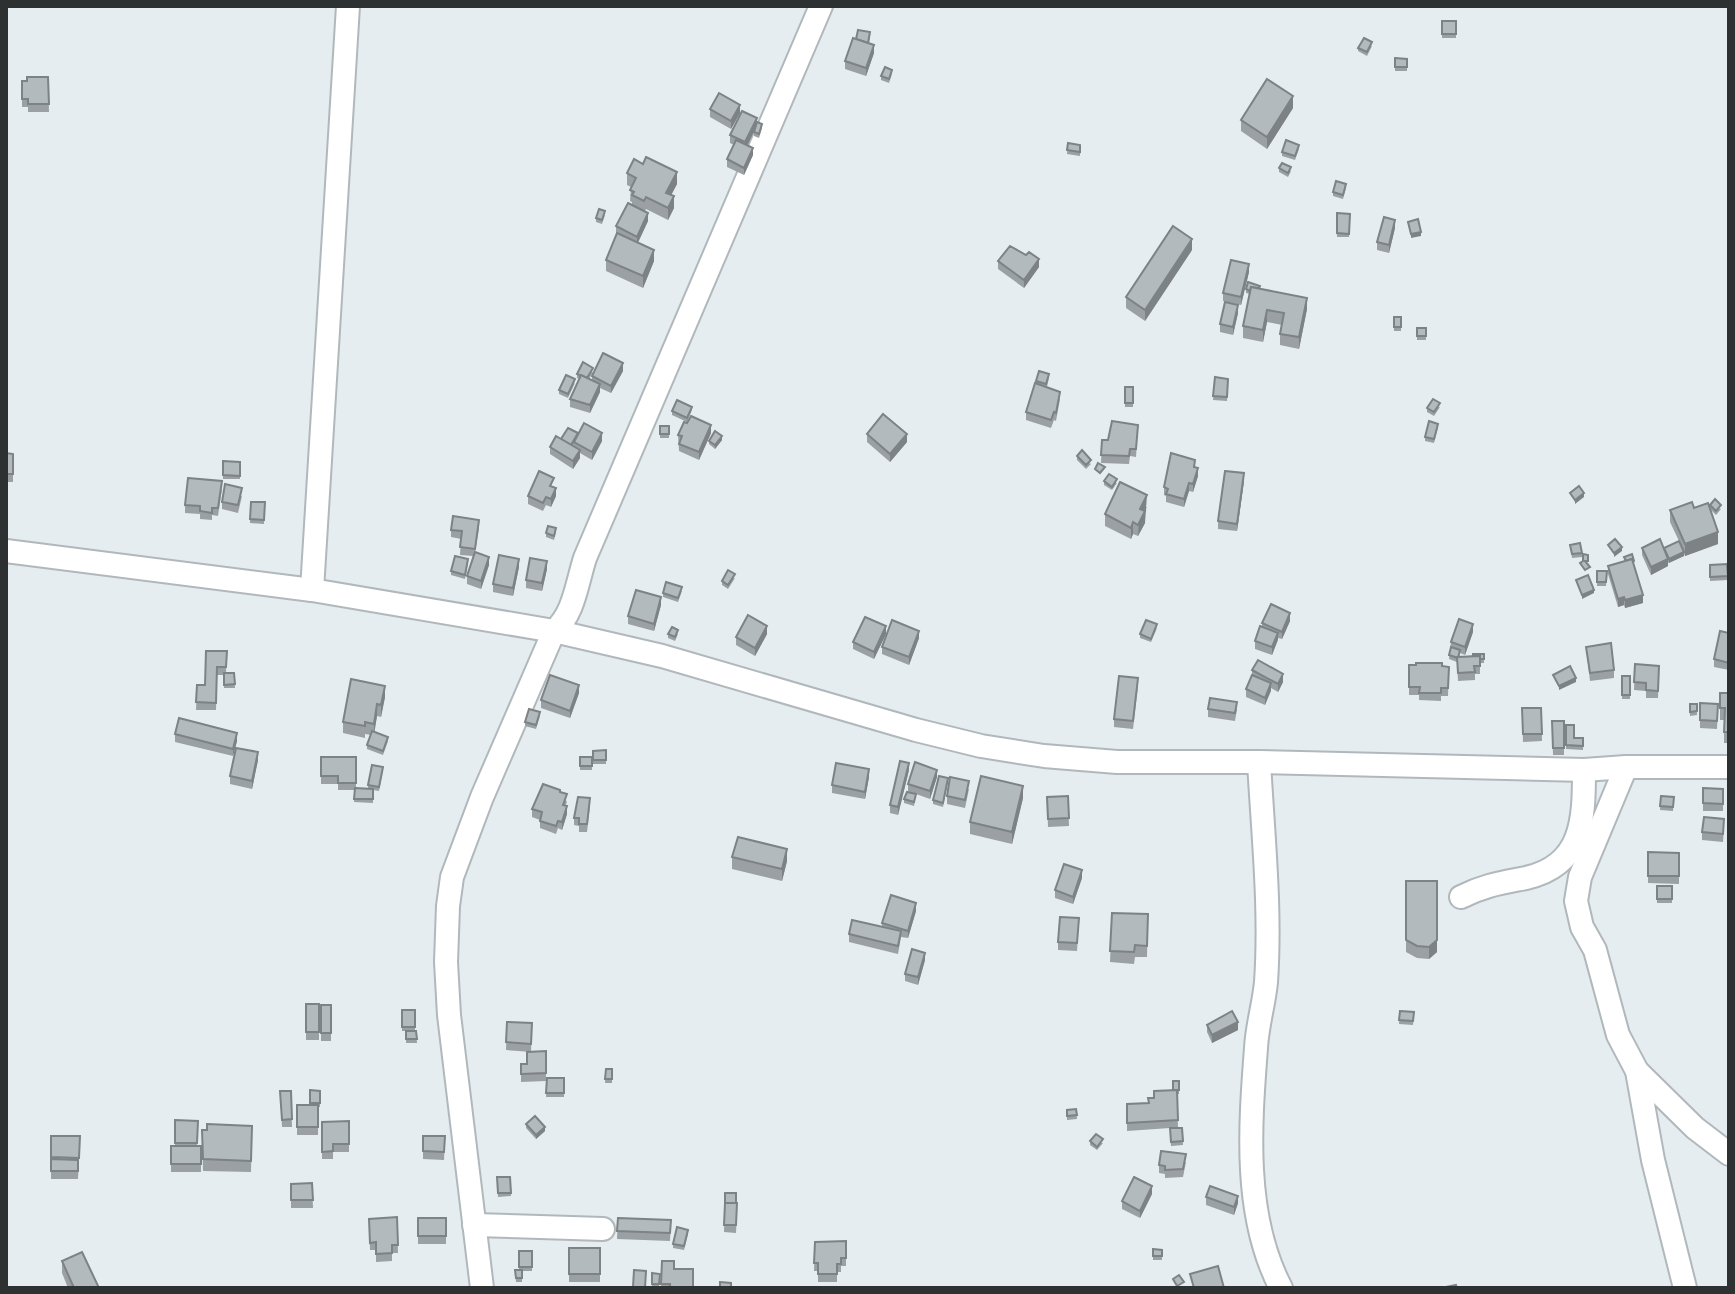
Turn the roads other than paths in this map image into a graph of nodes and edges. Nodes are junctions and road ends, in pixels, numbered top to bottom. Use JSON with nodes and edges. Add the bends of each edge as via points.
{"nodes":[{"id":1,"x":348,"y":6,"type":"edge"},
{"id":2,"x":814,"y":8,"type":"edge"},
{"id":3,"x":6,"y":551,"type":"edge"},
{"id":4,"x":312,"y":590,"type":"junction"},
{"id":5,"x":554,"y":631,"type":"junction"},
{"id":6,"x":1259,"y":762,"type":"junction"},
{"id":7,"x":1626,"y":767,"type":"junction"},
{"id":8,"x":1729,"y":767,"type":"edge"},
{"id":9,"x":1584,"y":770,"type":"junction"},
{"id":10,"x":1542,"y":872,"type":"junction"},
{"id":11,"x":1461,"y":897,"type":"dead end"},
{"id":12,"x":1576,"y":901,"type":"junction"},
{"id":13,"x":1637,"y":1071,"type":"junction"},
{"id":14,"x":1729,"y":1154,"type":"edge"},
{"id":15,"x":474,"y":1225,"type":"junction"},
{"id":16,"x":603,"y":1229,"type":"dead end"},
{"id":17,"x":482,"y":1288,"type":"edge"},
{"id":18,"x":1281,"y":1288,"type":"edge"},
{"id":19,"x":1685,"y":1288,"type":"edge"}],
"edges":[{"from":1,"to":4,"type":"street"},
{"from":2,"to":5,"type":"street","via":[[585,558],[571,608]]},
{"from":3,"to":4,"type":"street"},
{"from":4,"to":5,"type":"street"},
{"from":5,"to":6,"type":"street","via":[[981,746],[1117,762]]},
{"from":5,"to":15,"type":"street","via":[[482,797],[452,877],[448,906],[447,989]]},
{"from":6,"to":9,"type":"street"},
{"from":6,"to":18,"type":"street","via":[[1266,983],[1256,1046],[1251,1160],[1262,1239]]},
{"from":7,"to":8,"type":"street"},
{"from":7,"to":9,"type":"street"},
{"from":7,"to":12,"type":"street","via":[[1580,877]]},
{"from":9,"to":10,"type":"street","via":[[1576,842],[1556,866]]},
{"from":10,"to":11,"type":"street","via":[[1485,885]]},
{"from":10,"to":12,"type":"street"},
{"from":12,"to":13,"type":"street","via":[[1618,1035]]},
{"from":13,"to":14,"type":"street"},
{"from":13,"to":19,"type":"street"},
{"from":15,"to":16,"type":"street"},
{"from":15,"to":17,"type":"street"}]}
